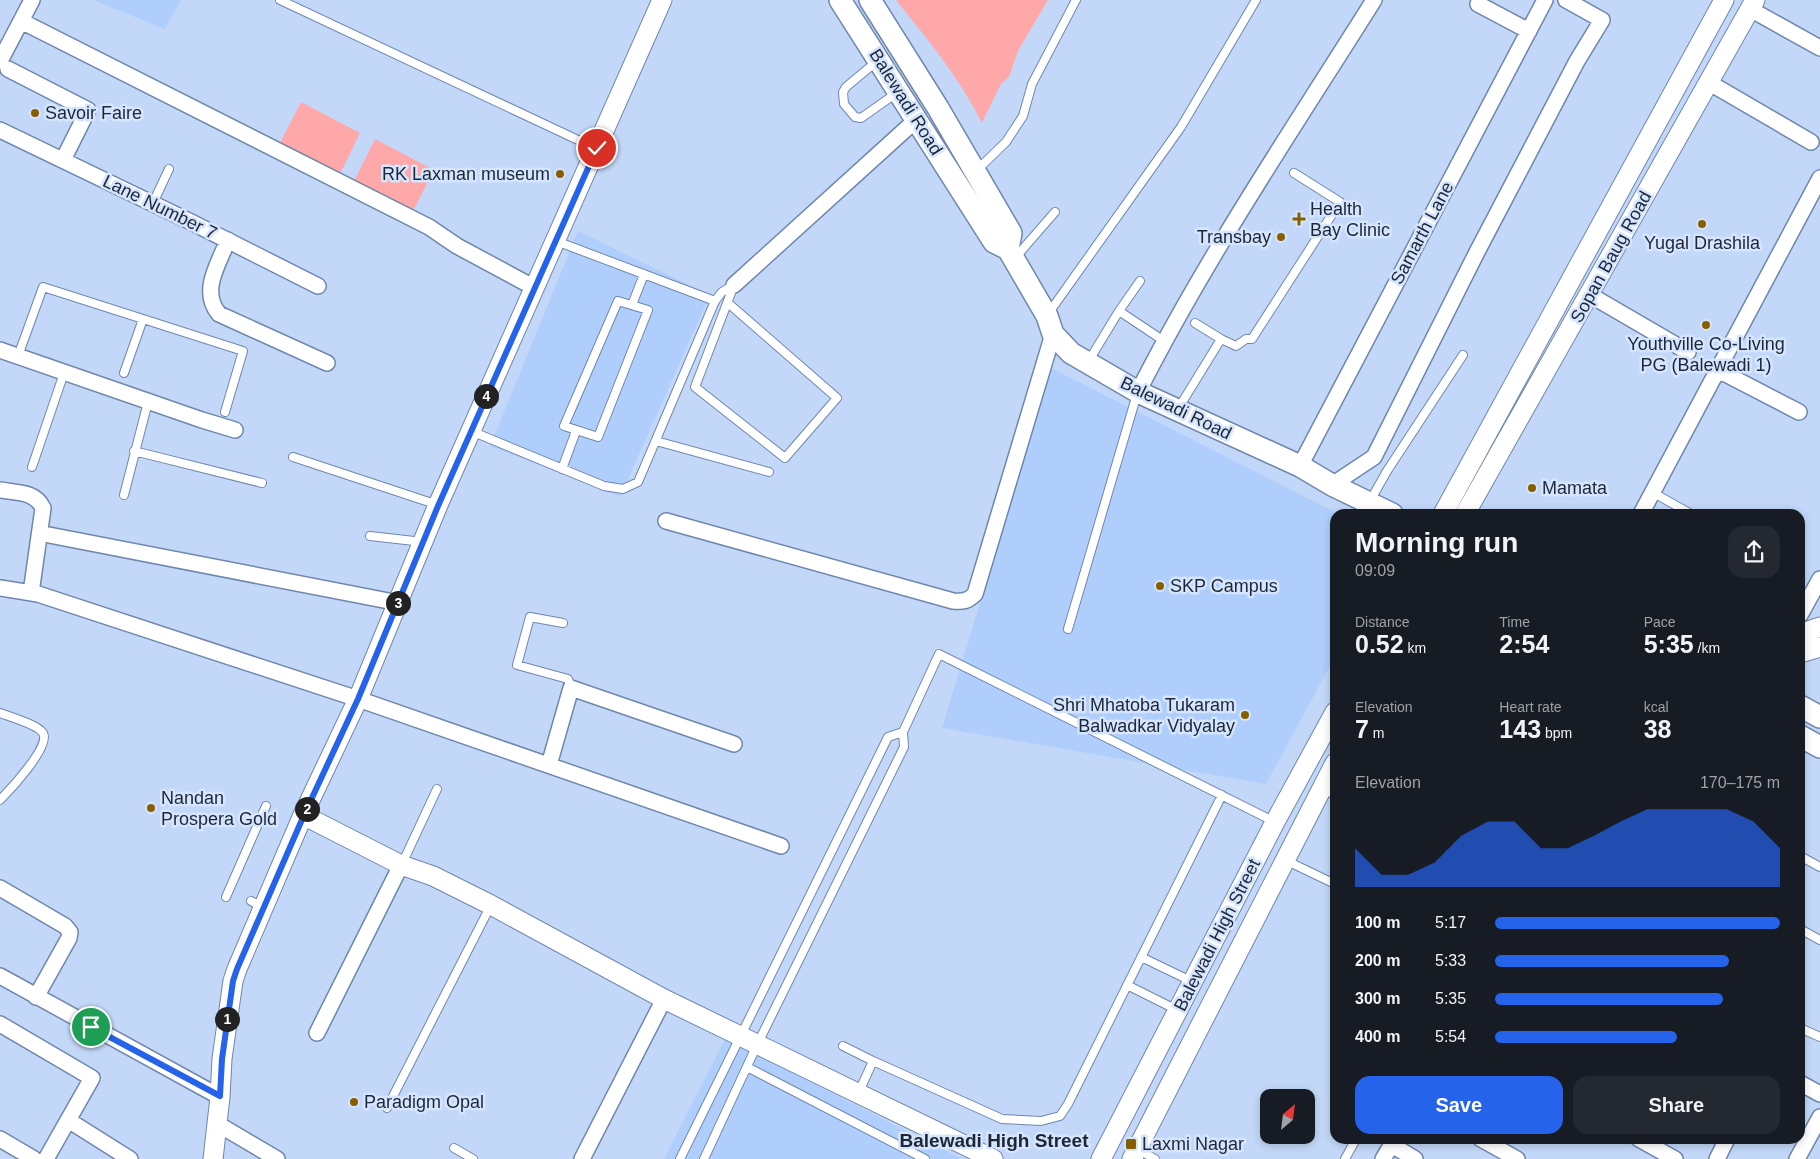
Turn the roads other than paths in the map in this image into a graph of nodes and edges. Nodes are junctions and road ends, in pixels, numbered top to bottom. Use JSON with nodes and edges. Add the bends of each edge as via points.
{"nodes":[{"id":1,"x":32,"y":0,"type":"edge"},
{"id":2,"x":280,"y":0,"type":"edge"},
{"id":3,"x":662,"y":0,"type":"edge"},
{"id":4,"x":840,"y":0,"type":"edge"},
{"id":5,"x":870,"y":0,"type":"edge"},
{"id":6,"x":1076,"y":0,"type":"edge"},
{"id":7,"x":1256,"y":0,"type":"edge"},
{"id":8,"x":1374,"y":0,"type":"edge"},
{"id":9,"x":1545,"y":0,"type":"edge"},
{"id":10,"x":1566,"y":0,"type":"edge"},
{"id":11,"x":1724,"y":0,"type":"edge"},
{"id":12,"x":1478,"y":4,"type":"dead end"},
{"id":13,"x":1752,"y":4,"type":"edge"},
{"id":14,"x":21,"y":21,"type":"junction"},
{"id":15,"x":1529,"y":30,"type":"junction"},
{"id":16,"x":1820,"y":48,"type":"edge"},
{"id":17,"x":880,"y":59,"type":"junction"},
{"id":18,"x":4,"y":65,"type":"edge"},
{"id":19,"x":1708,"y":82,"type":"junction"},
{"id":20,"x":899,"y":91,"type":"junction"},
{"id":21,"x":917,"y":119,"type":"junction"},
{"id":22,"x":0,"y":130,"type":"edge"},
{"id":23,"x":1811,"y":142,"type":"dead end"},
{"id":24,"x":597,"y":148,"type":"junction"},
{"id":25,"x":63,"y":160,"type":"junction"},
{"id":26,"x":169,"y":169,"type":"dead end"},
{"id":27,"x":975,"y":172,"type":"junction"},
{"id":28,"x":1294,"y":173,"type":"dead end"},
{"id":29,"x":1820,"y":178,"type":"edge"},
{"id":30,"x":153,"y":203,"type":"junction"},
{"id":31,"x":1055,"y":212,"type":"dead end"},
{"id":32,"x":228,"y":240,"type":"junction"},
{"id":33,"x":556,"y":241,"type":"junction"},
{"id":34,"x":1011,"y":254,"type":"junction"},
{"id":35,"x":644,"y":274,"type":"junction"},
{"id":36,"x":1140,"y":281,"type":"dead end"},
{"id":37,"x":734,"y":285,"type":"junction"},
{"id":38,"x":318,"y":286,"type":"dead end"},
{"id":39,"x":535,"y":288,"type":"junction"},
{"id":40,"x":1590,"y":295,"type":"junction"},
{"id":41,"x":716,"y":301,"type":"junction"},
{"id":42,"x":728,"y":303,"type":"junction"},
{"id":43,"x":632,"y":305,"type":"junction"},
{"id":44,"x":1119,"y":312,"type":"junction"},
{"id":45,"x":143,"y":319,"type":"junction"},
{"id":46,"x":1195,"y":323,"type":"dead end"},
{"id":47,"x":1050,"y":325,"type":"junction"},
{"id":48,"x":1221,"y":339,"type":"junction"},
{"id":49,"x":1164,"y":341,"type":"junction"},
{"id":50,"x":0,"y":350,"type":"edge"},
{"id":51,"x":1688,"y":352,"type":"dead end"},
{"id":52,"x":1462,"y":355,"type":"dead end"},
{"id":53,"x":18,"y":356,"type":"junction"},
{"id":54,"x":327,"y":363,"type":"dead end"},
{"id":55,"x":1087,"y":363,"type":"junction"},
{"id":56,"x":1718,"y":370,"type":"junction"},
{"id":57,"x":64,"y":373,"type":"junction"},
{"id":58,"x":124,"y":373,"type":"dead end"},
{"id":59,"x":1138,"y":392,"type":"junction"},
{"id":60,"x":148,"y":402,"type":"junction"},
{"id":61,"x":1177,"y":410,"type":"junction"},
{"id":62,"x":225,"y":412,"type":"dead end"},
{"id":63,"x":1799,"y":412,"type":"dead end"},
{"id":64,"x":235,"y":430,"type":"dead end"},
{"id":65,"x":471,"y":431,"type":"junction"},
{"id":66,"x":576,"y":431,"type":"junction"},
{"id":67,"x":656,"y":441,"type":"junction"},
{"id":68,"x":134,"y":451,"type":"junction"},
{"id":69,"x":293,"y":457,"type":"dead end"},
{"id":70,"x":1300,"y":466,"type":"junction"},
{"id":71,"x":32,"y":467,"type":"dead end"},
{"id":72,"x":562,"y":469,"type":"junction"},
{"id":73,"x":769,"y":472,"type":"dead end"},
{"id":74,"x":262,"y":483,"type":"dead end"},
{"id":75,"x":1332,"y":485,"type":"junction"},
{"id":76,"x":0,"y":490,"type":"edge"},
{"id":77,"x":1652,"y":492,"type":"junction"},
{"id":78,"x":124,"y":495,"type":"dead end"},
{"id":79,"x":1369,"y":503,"type":"junction"},
{"id":80,"x":438,"y":506,"type":"junction"},
{"id":81,"x":1382,"y":509,"type":"edge"},
{"id":82,"x":1446,"y":509,"type":"edge"},
{"id":83,"x":1469,"y":509,"type":"edge"},
{"id":84,"x":1644,"y":509,"type":"edge"},
{"id":85,"x":1682,"y":509,"type":"edge"},
{"id":86,"x":666,"y":521,"type":"dead end"},
{"id":87,"x":49,"y":534,"type":"dead end"},
{"id":88,"x":370,"y":536,"type":"dead end"},
{"id":89,"x":423,"y":542,"type":"junction"},
{"id":90,"x":1820,"y":579,"type":"edge"},
{"id":91,"x":0,"y":588,"type":"edge"},
{"id":92,"x":31,"y":593,"type":"junction"},
{"id":93,"x":398,"y":603,"type":"junction"},
{"id":94,"x":1805,"y":606,"type":"edge"},
{"id":95,"x":564,"y":623,"type":"dead end"},
{"id":96,"x":1820,"y":627,"type":"edge"},
{"id":97,"x":1068,"y":629,"type":"dead end"},
{"id":98,"x":1805,"y":632,"type":"edge"},
{"id":99,"x":1820,"y":647,"type":"edge"},
{"id":100,"x":1805,"y":652,"type":"edge"},
{"id":101,"x":571,"y":688,"type":"junction"},
{"id":102,"x":358,"y":699,"type":"junction"},
{"id":103,"x":1805,"y":709,"type":"edge"},
{"id":104,"x":0,"y":713,"type":"edge"},
{"id":105,"x":1820,"y":717,"type":"edge"},
{"id":106,"x":1330,"y":721,"type":"edge"},
{"id":107,"x":903,"y":732,"type":"junction"},
{"id":108,"x":1805,"y":739,"type":"edge"},
{"id":109,"x":734,"y":744,"type":"dead end"},
{"id":110,"x":1820,"y":747,"type":"edge"},
{"id":111,"x":549,"y":765,"type":"junction"},
{"id":112,"x":437,"y":789,"type":"dead end"},
{"id":113,"x":1329,"y":791,"type":"edge"},
{"id":114,"x":1222,"y":795,"type":"junction"},
{"id":115,"x":0,"y":800,"type":"edge"},
{"id":116,"x":266,"y":806,"type":"dead end"},
{"id":117,"x":1275,"y":822,"type":"junction"},
{"id":118,"x":298,"y":824,"type":"junction"},
{"id":119,"x":781,"y":846,"type":"dead end"},
{"id":120,"x":1805,"y":859,"type":"edge"},
{"id":121,"x":1285,"y":860,"type":"junction"},
{"id":122,"x":401,"y":864,"type":"junction"},
{"id":123,"x":1820,"y":867,"type":"edge"},
{"id":124,"x":1330,"y":882,"type":"edge"},
{"id":125,"x":0,"y":888,"type":"edge"},
{"id":126,"x":226,"y":897,"type":"dead end"},
{"id":127,"x":491,"y":906,"type":"junction"},
{"id":128,"x":1805,"y":932,"type":"edge"},
{"id":129,"x":1820,"y":940,"type":"edge"},
{"id":130,"x":1141,"y":957,"type":"junction"},
{"id":131,"x":0,"y":976,"type":"edge"},
{"id":132,"x":1193,"y":982,"type":"junction"},
{"id":133,"x":1127,"y":985,"type":"junction"},
{"id":134,"x":36,"y":998,"type":"junction"},
{"id":135,"x":664,"y":1000,"type":"junction"},
{"id":136,"x":1178,"y":1010,"type":"junction"},
{"id":137,"x":0,"y":1024,"type":"edge"},
{"id":138,"x":1805,"y":1030,"type":"edge"},
{"id":139,"x":317,"y":1033,"type":"dead end"},
{"id":140,"x":1820,"y":1037,"type":"edge"},
{"id":141,"x":749,"y":1042,"type":"junction"},
{"id":142,"x":843,"y":1046,"type":"dead end"},
{"id":143,"x":873,"y":1061,"type":"junction"},
{"id":144,"x":747,"y":1067,"type":"junction"},
{"id":145,"x":1805,"y":1086,"type":"edge"},
{"id":146,"x":858,"y":1094,"type":"junction"},
{"id":147,"x":1820,"y":1094,"type":"edge"},
{"id":148,"x":220,"y":1096,"type":"junction"},
{"id":149,"x":387,"y":1108,"type":"dead end"},
{"id":150,"x":1820,"y":1117,"type":"edge"},
{"id":151,"x":68,"y":1120,"type":"junction"},
{"id":152,"x":216,"y":1123,"type":"junction"},
{"id":153,"x":0,"y":1140,"type":"edge"},
{"id":154,"x":1353,"y":1144,"type":"edge"},
{"id":155,"x":1392,"y":1144,"type":"edge"},
{"id":156,"x":1396,"y":1144,"type":"edge"},
{"id":157,"x":1490,"y":1144,"type":"edge"},
{"id":158,"x":1648,"y":1144,"type":"edge"},
{"id":159,"x":1724,"y":1144,"type":"edge"},
{"id":160,"x":454,"y":1148,"type":"dead end"},
{"id":161,"x":1104,"y":1153,"type":"edge"},
{"id":162,"x":1135,"y":1154,"type":"edge"},
{"id":163,"x":34,"y":1159,"type":"edge"},
{"id":164,"x":46,"y":1159,"type":"edge"},
{"id":165,"x":130,"y":1159,"type":"edge"},
{"id":166,"x":213,"y":1159,"type":"edge"},
{"id":167,"x":277,"y":1159,"type":"edge"},
{"id":168,"x":473,"y":1159,"type":"edge"},
{"id":169,"x":582,"y":1159,"type":"edge"},
{"id":170,"x":680,"y":1159,"type":"edge"},
{"id":171,"x":704,"y":1159,"type":"edge"},
{"id":172,"x":925,"y":1159,"type":"edge"},
{"id":173,"x":993,"y":1159,"type":"edge"},
{"id":174,"x":1093,"y":1159,"type":"edge"},
{"id":175,"x":1155,"y":1159,"type":"edge"},
{"id":176,"x":1345,"y":1159,"type":"edge"},
{"id":177,"x":1383,"y":1159,"type":"edge"},
{"id":178,"x":1415,"y":1159,"type":"edge"},
{"id":179,"x":1517,"y":1159,"type":"edge"},
{"id":180,"x":1675,"y":1159,"type":"edge"},
{"id":181,"x":1716,"y":1159,"type":"edge"},
{"id":182,"x":1798,"y":1159,"type":"edge"}],
"edges":[{"from":1,"to":14,"type":"street"},
{"from":2,"to":24,"type":"lane"},
{"from":3,"to":24,"type":"street"},
{"from":4,"to":17,"type":"main road","name":"Balewadi Road"},
{"from":5,"to":27,"type":"main road","name":"Balewadi Road"},
{"from":6,"to":27,"type":"lane","via":[[1032,84],[1023,116],[1006,142]]},
{"from":7,"to":47,"type":"lane","via":[[1181,128]]},
{"from":8,"to":49,"type":"street"},
{"from":9,"to":15,"type":"street","name":"Samarth Lane"},
{"from":10,"to":75,"type":"street","via":[[1602,20],[1476,252],[1374,457]]},
{"from":11,"to":82,"type":"street","name":"Sopan Baug Road"},
{"from":12,"to":15,"type":"street"},
{"from":13,"to":16,"type":"street"},
{"from":13,"to":19,"type":"street","name":"Sopan Baug Road"},
{"from":14,"to":18,"type":"street"},
{"from":14,"to":39,"type":"street","via":[[423,224]]},
{"from":15,"to":70,"type":"street","name":"Samarth Lane"},
{"from":17,"to":20,"type":"main road","name":"Balewadi Road"},
{"from":17,"to":20,"type":"lane","via":[[846,87],[842,98],[844,104],[855,117],[862,118]]},
{"from":18,"to":25,"type":"street","via":[[88,110]]},
{"from":19,"to":23,"type":"street"},
{"from":19,"to":40,"type":"street","name":"Sopan Baug Road"},
{"from":20,"to":21,"type":"main road","name":"Balewadi Road"},
{"from":21,"to":34,"type":"main road","name":"Balewadi Road","via":[[994,242]]},
{"from":21,"to":37,"type":"street"},
{"from":22,"to":25,"type":"street","name":"Lane Number 7"},
{"from":24,"to":33,"type":"street"},
{"from":25,"to":30,"type":"street","name":"Lane Number 7"},
{"from":26,"to":30,"type":"lane"},
{"from":27,"to":34,"type":"main road","name":"Balewadi Road","via":[[1011,233]]},
{"from":28,"to":48,"type":"lane","via":[[1340,202],[1252,339],[1236,346]]},
{"from":29,"to":56,"type":"street"},
{"from":30,"to":32,"type":"street","name":"Lane Number 7"},
{"from":31,"to":34,"type":"lane"},
{"from":32,"to":38,"type":"street","name":"Lane Number 7"},
{"from":32,"to":54,"type":"street","via":[[209,290],[211,305],[219,314]]},
{"from":33,"to":35,"type":"lane"},
{"from":33,"to":39,"type":"street"},
{"from":34,"to":47,"type":"main road","name":"Balewadi Road"},
{"from":35,"to":41,"type":"lane"},
{"from":35,"to":43,"type":"lane"},
{"from":36,"to":44,"type":"lane"},
{"from":37,"to":41,"type":"lane","via":[[722,292]]},
{"from":37,"to":42,"type":"lane"},
{"from":39,"to":65,"type":"street"},
{"from":40,"to":51,"type":"street"},
{"from":40,"to":83,"type":"street","name":"Sopan Baug Road"},
{"from":41,"to":67,"type":"lane"},
{"from":42,"to":42,"type":"lane","via":[[695,387],[785,458],[837,398]]},
{"from":43,"to":66,"type":"lane","via":[[618,300],[564,426]]},
{"from":43,"to":66,"type":"lane","via":[[648,310],[598,438]]},
{"from":44,"to":49,"type":"lane"},
{"from":44,"to":55,"type":"lane"},
{"from":45,"to":53,"type":"lane","via":[[43,287]]},
{"from":45,"to":58,"type":"lane"},
{"from":45,"to":62,"type":"lane","via":[[243,351]]},
{"from":46,"to":48,"type":"lane"},
{"from":47,"to":55,"type":"main road","name":"Balewadi Road","via":[[1071,353]]},
{"from":47,"to":86,"type":"street","via":[[976,594],[970,600],[953,601]]},
{"from":48,"to":61,"type":"lane"},
{"from":49,"to":59,"type":"street"},
{"from":50,"to":53,"type":"street"},
{"from":52,"to":79,"type":"lane"},
{"from":53,"to":57,"type":"street"},
{"from":55,"to":59,"type":"main road","name":"Balewadi Road"},
{"from":56,"to":63,"type":"street"},
{"from":56,"to":77,"type":"street"},
{"from":57,"to":60,"type":"street"},
{"from":57,"to":71,"type":"lane"},
{"from":59,"to":61,"type":"main road","name":"Balewadi Road"},
{"from":59,"to":97,"type":"lane"},
{"from":60,"to":64,"type":"street"},
{"from":60,"to":68,"type":"lane"},
{"from":61,"to":70,"type":"main road","name":"Balewadi Road"},
{"from":65,"to":72,"type":"lane"},
{"from":65,"to":80,"type":"street"},
{"from":66,"to":72,"type":"lane"},
{"from":67,"to":72,"type":"lane","via":[[638,482],[623,489],[604,486]]},
{"from":67,"to":73,"type":"lane"},
{"from":68,"to":74,"type":"lane"},
{"from":68,"to":78,"type":"lane"},
{"from":69,"to":80,"type":"lane"},
{"from":70,"to":75,"type":"main road","name":"Balewadi Road"},
{"from":75,"to":79,"type":"main road","name":"Balewadi Road"},
{"from":76,"to":92,"type":"street","via":[[31,494],[39,499],[43,508]]},
{"from":77,"to":84,"type":"street"},
{"from":77,"to":85,"type":"lane"},
{"from":79,"to":81,"type":"main road","name":"Balewadi Road"},
{"from":80,"to":89,"type":"street"},
{"from":87,"to":93,"type":"street"},
{"from":88,"to":89,"type":"lane"},
{"from":89,"to":93,"type":"street"},
{"from":90,"to":94,"type":"street"},
{"from":91,"to":92,"type":"street"},
{"from":92,"to":102,"type":"street"},
{"from":93,"to":102,"type":"street"},
{"from":95,"to":101,"type":"lane","via":[[530,617],[517,666],[568,679]]},
{"from":96,"to":98,"type":"street"},
{"from":99,"to":100,"type":"street"},
{"from":101,"to":109,"type":"street"},
{"from":101,"to":111,"type":"street"},
{"from":102,"to":111,"type":"street"},
{"from":102,"to":118,"type":"street"},
{"from":103,"to":105,"type":"main road"},
{"from":104,"to":115,"type":"lane","via":[[36,727],[45,739],[38,754]]},
{"from":106,"to":117,"type":"street","name":"Balewadi High Street"},
{"from":107,"to":114,"type":"lane","via":[[939,654]]},
{"from":107,"to":141,"type":"lane","via":[[904,747],[768,1023]]},
{"from":107,"to":141,"type":"lane","via":[[888,737],[753,1014]]},
{"from":108,"to":110,"type":"main road"},
{"from":111,"to":119,"type":"street"},
{"from":112,"to":122,"type":"lane"},
{"from":113,"to":121,"type":"street","name":"Balewadi High Street"},
{"from":114,"to":117,"type":"lane"},
{"from":114,"to":130,"type":"lane"},
{"from":116,"to":126,"type":"lane"},
{"from":117,"to":132,"type":"street","name":"Balewadi High Street"},
{"from":118,"to":122,"type":"street"},
{"from":118,"to":148,"type":"street","via":[[257,904],[233,981]]},
{"from":120,"to":123,"type":"lane"},
{"from":121,"to":124,"type":"lane"},
{"from":121,"to":162,"type":"street","name":"Balewadi High Street"},
{"from":122,"to":127,"type":"street","via":[[433,876]]},
{"from":122,"to":139,"type":"street"},
{"from":125,"to":134,"type":"street","via":[[70,932]]},
{"from":127,"to":135,"type":"street"},
{"from":127,"to":149,"type":"lane"},
{"from":128,"to":129,"type":"lane"},
{"from":130,"to":132,"type":"lane"},
{"from":130,"to":133,"type":"lane"},
{"from":131,"to":134,"type":"street"},
{"from":132,"to":136,"type":"street","name":"Balewadi High Street"},
{"from":133,"to":136,"type":"lane"},
{"from":133,"to":143,"type":"lane","via":[[1060,1116],[1041,1121],[1002,1119]]},
{"from":134,"to":148,"type":"street"},
{"from":135,"to":141,"type":"street"},
{"from":135,"to":169,"type":"street"},
{"from":136,"to":161,"type":"street","name":"Balewadi High Street"},
{"from":137,"to":151,"type":"street","via":[[92,1078]]},
{"from":138,"to":140,"type":"lane"},
{"from":141,"to":144,"type":"lane"},
{"from":141,"to":146,"type":"street"},
{"from":141,"to":170,"type":"lane"},
{"from":142,"to":143,"type":"lane"},
{"from":143,"to":146,"type":"lane"},
{"from":144,"to":171,"type":"lane"},
{"from":144,"to":172,"type":"lane"},
{"from":145,"to":147,"type":"street"},
{"from":146,"to":173,"type":"street"},
{"from":148,"to":152,"type":"street"},
{"from":150,"to":182,"type":"street"},
{"from":151,"to":164,"type":"street"},
{"from":151,"to":165,"type":"street"},
{"from":152,"to":166,"type":"street"},
{"from":152,"to":167,"type":"street"},
{"from":153,"to":163,"type":"street"},
{"from":154,"to":176,"type":"lane"},
{"from":155,"to":177,"type":"street"},
{"from":156,"to":178,"type":"street"},
{"from":157,"to":179,"type":"street"},
{"from":158,"to":180,"type":"street"},
{"from":159,"to":181,"type":"street"},
{"from":160,"to":168,"type":"lane"},
{"from":161,"to":174,"type":"street"},
{"from":162,"to":175,"type":"lane"}]}
